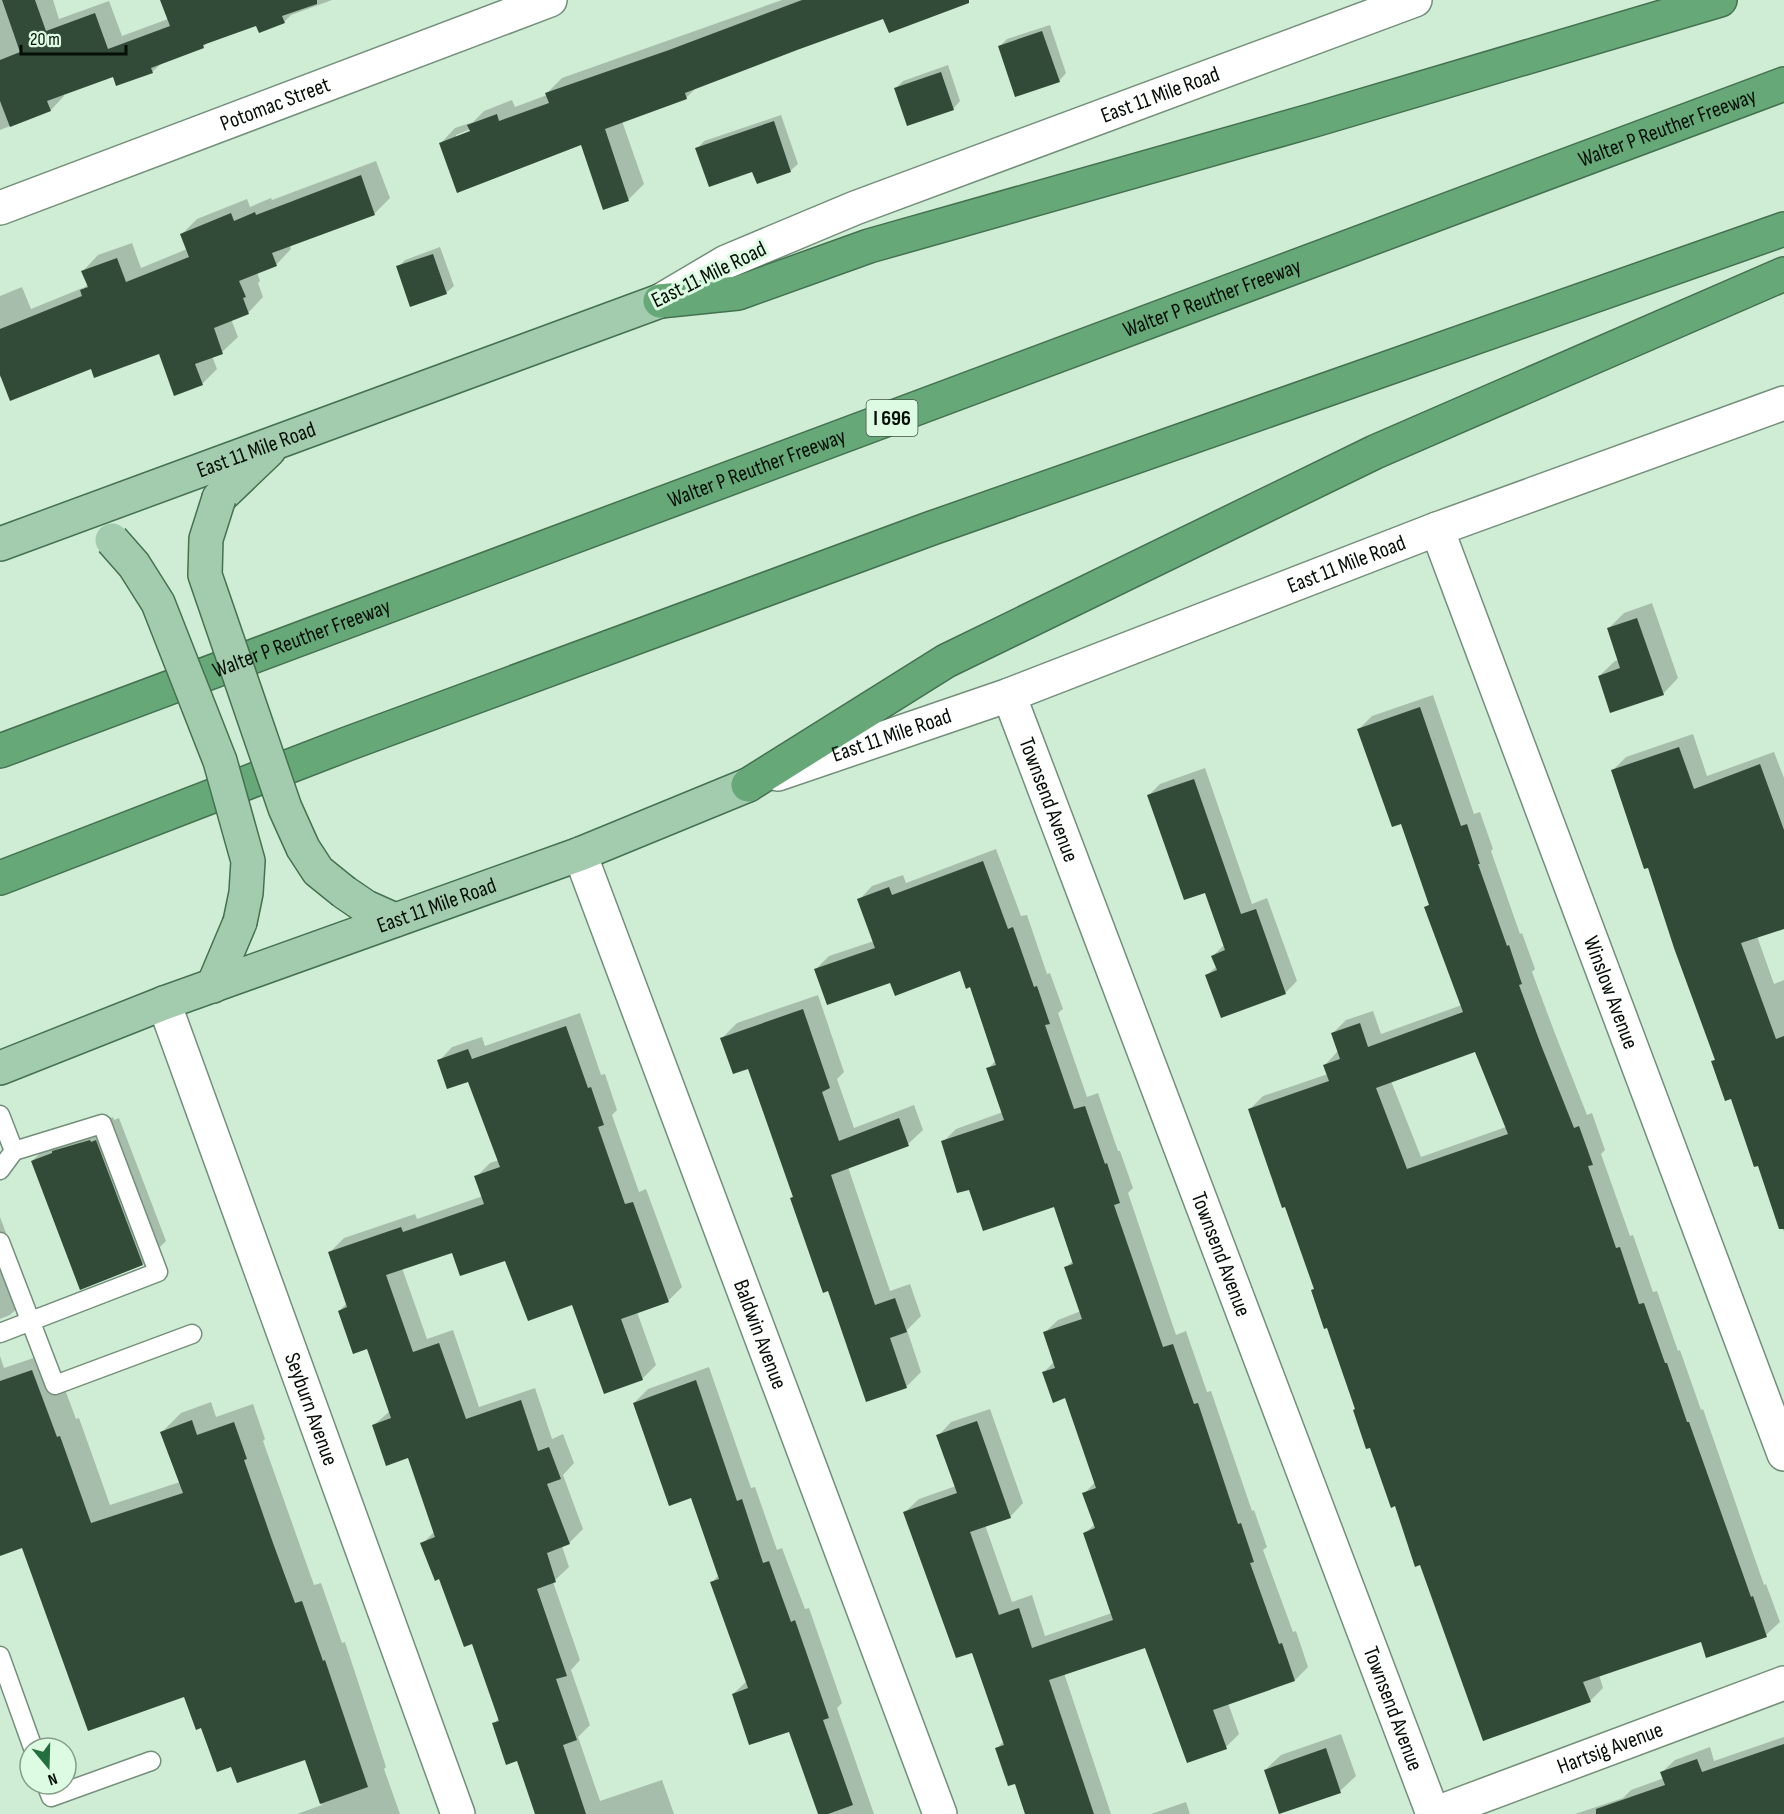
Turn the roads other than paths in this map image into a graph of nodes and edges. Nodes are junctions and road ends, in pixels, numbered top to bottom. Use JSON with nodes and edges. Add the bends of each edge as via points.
{"nodes":[{"id":1,"x":550,"y":0,"type":"edge"},
{"id":2,"x":1415,"y":0,"type":"edge"},
{"id":3,"x":1720,"y":0,"type":"edge"},
{"id":4,"x":1784,"y":84,"type":"edge"},
{"id":5,"x":0,"y":208,"type":"edge"},
{"id":6,"x":1784,"y":229,"type":"edge"},
{"id":7,"x":1784,"y":274,"type":"edge"},
{"id":8,"x":660,"y":301,"type":"junction"},
{"id":9,"x":1784,"y":403,"type":"edge"},
{"id":10,"x":279,"y":441,"type":"junction"},
{"id":11,"x":49,"y":525,"type":"junction"},
{"id":12,"x":1437,"y":529,"type":"junction"},
{"id":13,"x":0,"y":544,"type":"edge"},
{"id":14,"x":1009,"y":695,"type":"junction"},
{"id":15,"x":0,"y":751,"type":"edge"},
{"id":16,"x":748,"y":784,"type":"junction"},
{"id":17,"x":580,"y":854,"type":"junction"},
{"id":18,"x":0,"y":878,"type":"edge"},
{"id":19,"x":395,"y":920,"type":"junction"},
{"id":20,"x":213,"y":986,"type":"junction"},
{"id":21,"x":164,"y":1003,"type":"junction"},
{"id":22,"x":0,"y":1068,"type":"edge"},
{"id":23,"x":0,"y":1115,"type":"edge"},
{"id":24,"x":14,"y":1151,"type":"junction"},
{"id":25,"x":0,"y":1170,"type":"edge"},
{"id":26,"x":0,"y":1244,"type":"edge"},
{"id":27,"x":5,"y":1273,"type":"edge"},
{"id":28,"x":30,"y":1321,"type":"junction"},
{"id":29,"x":0,"y":1333,"type":"edge"},
{"id":30,"x":192,"y":1334,"type":"dead end"},
{"id":31,"x":1784,"y":1454,"type":"edge"},
{"id":32,"x":0,"y":1656,"type":"edge"},
{"id":33,"x":1784,"y":1683,"type":"edge"},
{"id":34,"x":29,"y":1736,"type":"edge"},
{"id":35,"x":151,"y":1761,"type":"dead end"},
{"id":36,"x":78,"y":1787,"type":"edge"},
{"id":37,"x":458,"y":1814,"type":"edge"},
{"id":38,"x":940,"y":1814,"type":"edge"},
{"id":39,"x":1434,"y":1814,"type":"edge"}],
"edges":[{"from":1,"to":5,"type":"street","name":"Potomac Street"},
{"from":2,"to":8,"type":"street","name":"East 11 Mile Road","via":[[855,208],[726,262]]},
{"from":3,"to":8,"type":"highway","via":[[869,246],[738,292]]},
{"from":4,"to":15,"type":"highway","name":"Walter P Reuther Freeway","number":"I 696"},
{"from":6,"to":18,"type":"highway","via":[[932,528]]},
{"from":7,"to":16,"type":"highway","via":[[1375,452],[946,661]]},
{"from":8,"to":10,"type":"main road","name":"East 11 Mile Road"},
{"from":9,"to":12,"type":"street","name":"East 11 Mile Road"},
{"from":10,"to":11,"type":"main road","name":"East 11 Mile Road"},
{"from":10,"to":19,"type":"main road","bridge":true,"via":[[219,498],[206,539],[205,575],[285,808],[303,848],[318,871],[344,892]]},
{"from":11,"to":13,"type":"main road","name":"East 11 Mile Road"},
{"from":11,"to":20,"type":"main road","bridge":true,"via":[[88,527],[112,540],[134,565],[158,603],[220,761],[248,861],[240,922]]},
{"from":12,"to":14,"type":"street","name":"East 11 Mile Road"},
{"from":12,"to":31,"type":"street","name":"Winslow Avenue"},
{"from":14,"to":16,"type":"street","name":"East 11 Mile Road"},
{"from":14,"to":39,"type":"street","name":"Townsend Avenue"},
{"from":16,"to":17,"type":"main road","name":"East 11 Mile Road"},
{"from":17,"to":19,"type":"main road","name":"East 11 Mile Road"},
{"from":17,"to":38,"type":"street","name":"Baldwin Avenue"},
{"from":19,"to":20,"type":"main road","name":"East 11 Mile Road"},
{"from":20,"to":21,"type":"main road","name":"East 11 Mile Road"},
{"from":21,"to":22,"type":"main road","name":"East 11 Mile Road"},
{"from":21,"to":37,"type":"street","name":"Seyburn Avenue"},
{"from":23,"to":24,"type":"lane"},
{"from":24,"to":25,"type":"lane"},
{"from":24,"to":28,"type":"lane","via":[[102,1124],[158,1272]]},
{"from":26,"to":27,"type":"lane"},
{"from":27,"to":28,"type":"lane","via":[[14,1301]]},
{"from":28,"to":29,"type":"lane"},
{"from":28,"to":30,"type":"lane","via":[[55,1385]]},
{"from":32,"to":34,"type":"lane"},
{"from":33,"to":39,"type":"street","name":"Hartsig Avenue"},
{"from":35,"to":36,"type":"lane"}]}
